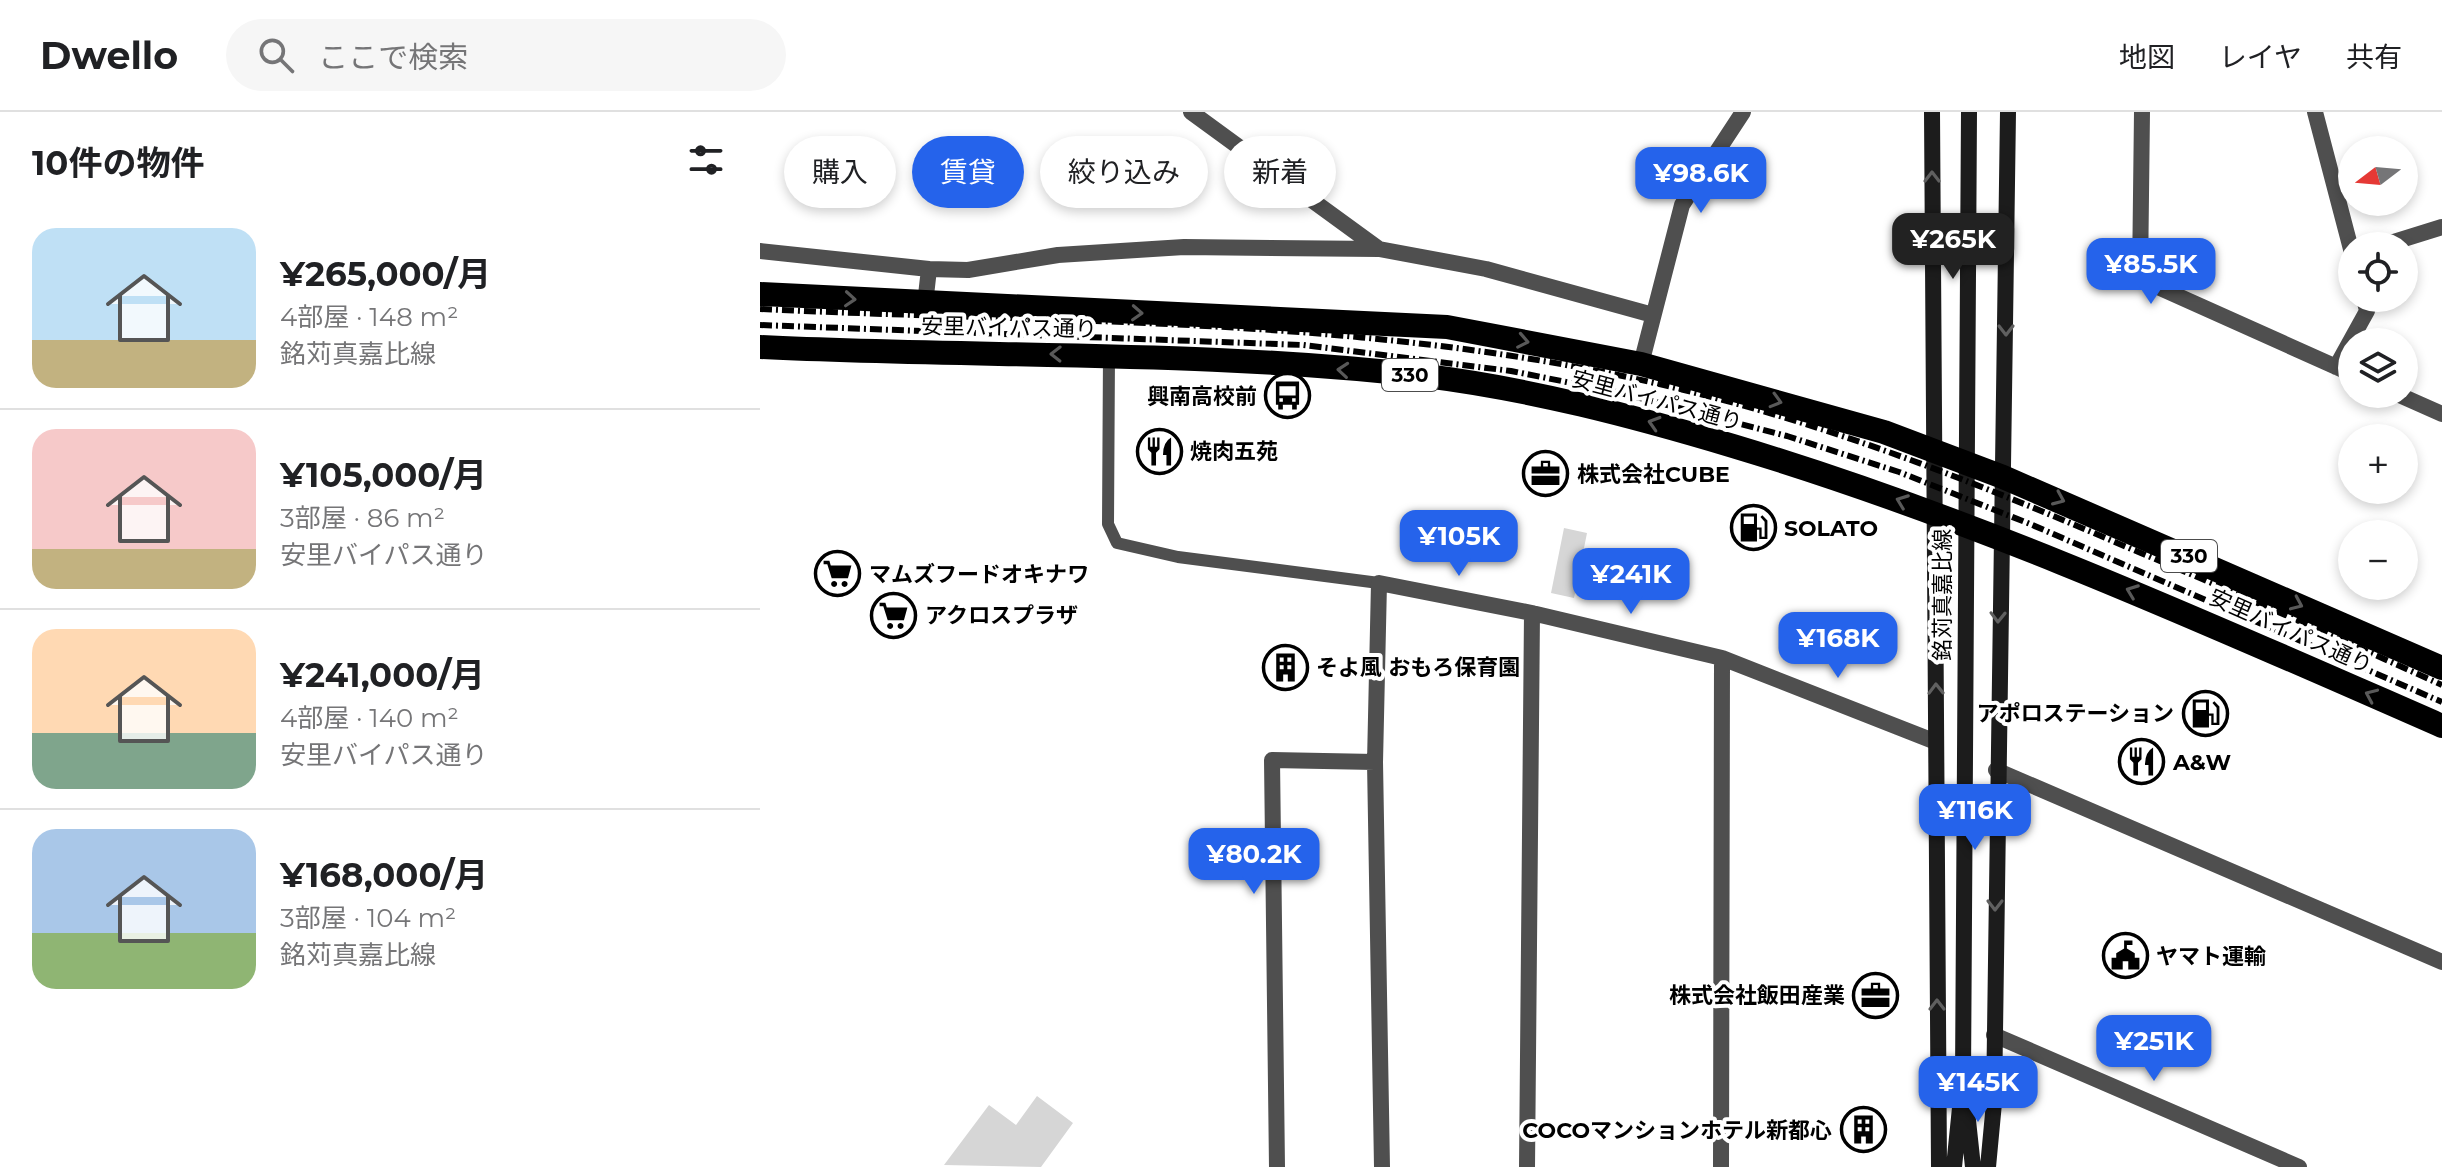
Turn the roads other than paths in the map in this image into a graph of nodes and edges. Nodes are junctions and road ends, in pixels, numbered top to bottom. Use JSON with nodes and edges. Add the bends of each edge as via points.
{"nodes":[{"id":1,"x":1191,"y":112,"type":"edge"},
{"id":2,"x":1743,"y":112,"type":"edge"},
{"id":3,"x":1932,"y":112,"type":"edge"},
{"id":4,"x":1969,"y":112,"type":"edge"},
{"id":5,"x":2008,"y":112,"type":"edge"},
{"id":6,"x":2142,"y":112,"type":"edge"},
{"id":7,"x":2315,"y":112,"type":"edge"},
{"id":8,"x":2442,"y":227,"type":"edge"},
{"id":9,"x":2346,"y":232,"type":"edge"},
{"id":10,"x":2418,"y":234,"type":"edge"},
{"id":11,"x":1379,"y":249,"type":"junction"},
{"id":12,"x":760,"y":251,"type":"edge"},
{"id":13,"x":929,"y":269,"type":"junction"},
{"id":14,"x":760,"y":294,"type":"edge"},
{"id":15,"x":925,"y":304,"type":"junction"},
{"id":16,"x":2366,"y":312,"type":"edge"},
{"id":17,"x":1653,"y":315,"type":"junction"},
{"id":18,"x":760,"y":347,"type":"edge"},
{"id":19,"x":1109,"y":354,"type":"junction"},
{"id":20,"x":1641,"y":364,"type":"junction"},
{"id":21,"x":2336,"y":367,"type":"joint"},
{"id":22,"x":2418,"y":403,"type":"edge"},
{"id":23,"x":2442,"y":414,"type":"edge"},
{"id":24,"x":1934,"y":451,"type":"junction"},
{"id":25,"x":2003,"y":477,"type":"junction"},
{"id":26,"x":1934,"y":513,"type":"junction"},
{"id":27,"x":2001,"y":539,"type":"junction"},
{"id":28,"x":1379,"y":583,"type":"junction"},
{"id":29,"x":1532,"y":613,"type":"junction"},
{"id":30,"x":1722,"y":658,"type":"junction"},
{"id":31,"x":2442,"y":668,"type":"edge"},
{"id":32,"x":2442,"y":726,"type":"edge"},
{"id":33,"x":1936,"y":742,"type":"junction"},
{"id":34,"x":1375,"y":762,"type":"junction"},
{"id":35,"x":1996,"y":770,"type":"junction"},
{"id":36,"x":2442,"y":962,"type":"edge"},
{"id":37,"x":1994,"y":1035,"type":"junction"},
{"id":38,"x":1963,"y":1078,"type":"junction"},
{"id":39,"x":1277,"y":1167,"type":"edge"},
{"id":40,"x":1382,"y":1167,"type":"edge"},
{"id":41,"x":1527,"y":1167,"type":"edge"},
{"id":42,"x":1721,"y":1167,"type":"edge"},
{"id":43,"x":1939,"y":1167,"type":"edge"},
{"id":44,"x":1954,"y":1167,"type":"edge"},
{"id":45,"x":1973,"y":1167,"type":"edge"},
{"id":46,"x":1988,"y":1167,"type":"edge"},
{"id":47,"x":2299,"y":1167,"type":"edge"}],
"edges":[{"from":1,"to":11,"type":"street"},
{"from":2,"to":17,"type":"street","via":[[1682,205]]},
{"from":24,"to":3,"type":"street","one_way":true},
{"from":4,"to":38,"type":"street","name":"銘苅真嘉比線"},
{"from":5,"to":25,"type":"street","one_way":true},
{"from":6,"to":21,"type":"street","via":[[2140,279]]},
{"from":7,"to":9,"type":"street"},
{"from":8,"to":10,"type":"street"},
{"from":11,"to":13,"type":"street","via":[[1184,247],[1058,255],[968,270]]},
{"from":11,"to":17,"type":"street","via":[[1486,269]]},
{"from":12,"to":13,"type":"street"},
{"from":13,"to":15,"type":"street"},
{"from":14,"to":15,"type":"highway","name":"安里バイパス通り","number":"330","one_way":true},
{"from":15,"to":20,"type":"highway","name":"安里バイパス通り","number":"330","one_way":true,"via":[[1447,327]]},
{"from":16,"to":21,"type":"street"},
{"from":17,"to":20,"type":"street"},
{"from":19,"to":18,"type":"highway","name":"安里バイパス通り","number":"330","one_way":true},
{"from":26,"to":19,"type":"highway","name":"安里バイパス通り","number":"330","one_way":true,"via":[[1624,414],[1428,377]]},
{"from":19,"to":28,"type":"lane","via":[[1108,524],[1117,543],[1178,557]]},
{"from":20,"to":24,"type":"highway","name":"安里バイパス通り","number":"330","one_way":true,"via":[[1875,429]]},
{"from":22,"to":23,"type":"street"},
{"from":24,"to":25,"type":"highway","name":"安里バイパス通り","number":"330"},
{"from":24,"to":26,"type":"street"},
{"from":25,"to":27,"type":"street"},
{"from":25,"to":31,"type":"highway","name":"安里バイパス通り","number":"330","one_way":true},
{"from":26,"to":27,"type":"highway","name":"安里バイパス通り","number":"330"},
{"from":33,"to":26,"type":"street","one_way":true},
{"from":32,"to":27,"type":"highway","name":"安里バイパス通り","number":"330","one_way":true,"via":[[2151,598]]},
{"from":27,"to":35,"type":"street","one_way":true},
{"from":28,"to":29,"type":"street"},
{"from":28,"to":34,"type":"street"},
{"from":29,"to":30,"type":"street"},
{"from":29,"to":41,"type":"street"},
{"from":30,"to":33,"type":"street"},
{"from":30,"to":42,"type":"street"},
{"from":43,"to":33,"type":"street","one_way":true},
{"from":34,"to":39,"type":"street","via":[[1272,760]]},
{"from":34,"to":40,"type":"street"},
{"from":35,"to":36,"type":"street"},
{"from":35,"to":37,"type":"street","one_way":true},
{"from":37,"to":46,"type":"street"},
{"from":37,"to":47,"type":"street"},
{"from":38,"to":44,"type":"street","name":"銘苅真嘉比線"},
{"from":38,"to":45,"type":"street","name":"銘苅真嘉比線"}]}
